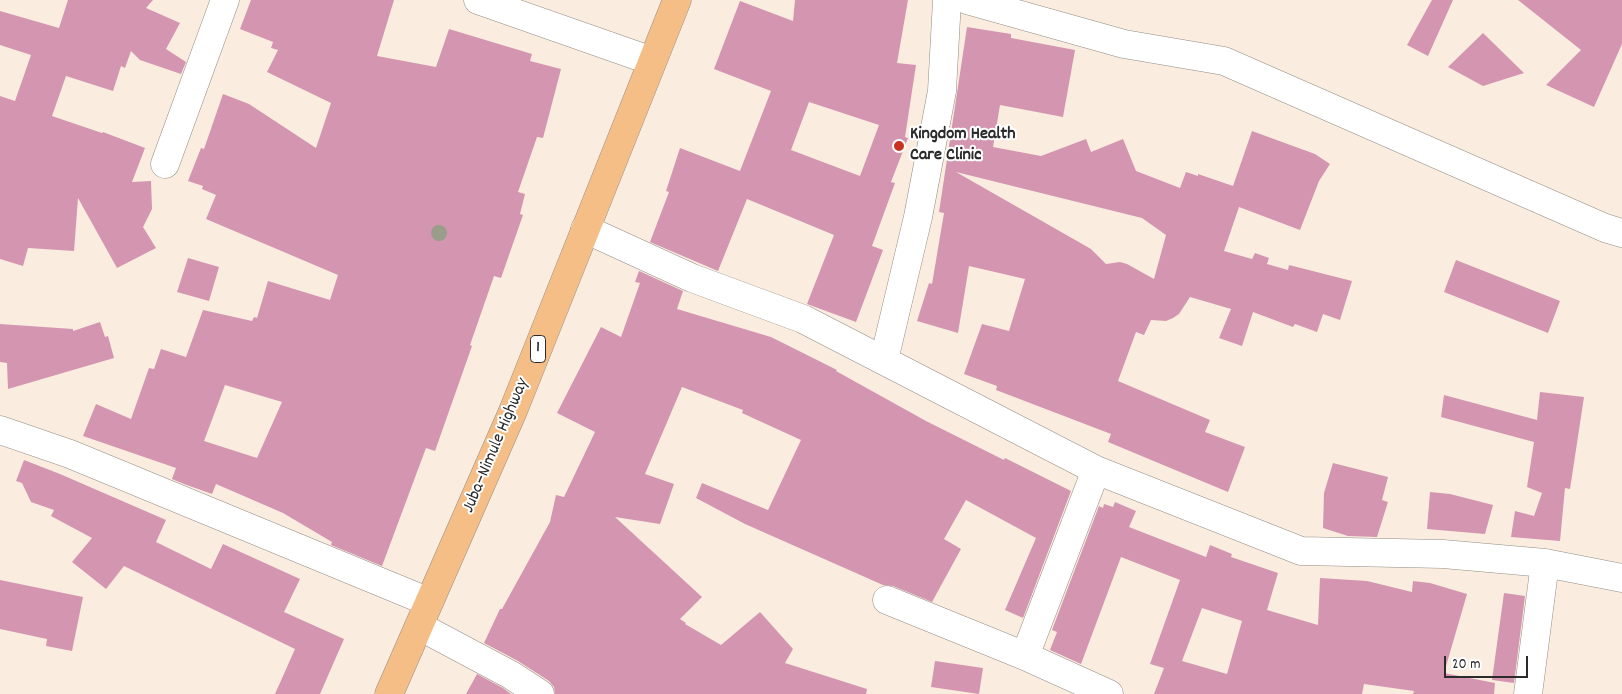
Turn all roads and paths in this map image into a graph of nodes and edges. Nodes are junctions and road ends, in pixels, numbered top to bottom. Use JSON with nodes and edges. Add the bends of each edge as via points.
{"nodes":[{"id":1,"x":225,"y":0,"type":"edge"},
{"id":2,"x":478,"y":0,"type":"edge"},
{"id":3,"x":676,"y":0,"type":"edge"},
{"id":4,"x":947,"y":0,"type":"edge"},
{"id":5,"x":967,"y":0,"type":"edge"},
{"id":6,"x":652,"y":61,"type":"junction"},
{"id":7,"x":165,"y":164,"type":"dead end"},
{"id":8,"x":585,"y":229,"type":"junction"},
{"id":9,"x":1622,"y":233,"type":"edge"},
{"id":10,"x":884,"y":360,"type":"junction"},
{"id":11,"x":0,"y":430,"type":"edge"},
{"id":12,"x":1096,"y":470,"type":"junction"},
{"id":13,"x":1545,"y":563,"type":"junction"},
{"id":14,"x":1622,"y":578,"type":"edge"},
{"id":15,"x":887,"y":600,"type":"dead end"},
{"id":16,"x":424,"y":614,"type":"junction"},
{"id":17,"x":1025,"y":656,"type":"junction"},
{"id":18,"x":389,"y":694,"type":"edge"},
{"id":19,"x":540,"y":694,"type":"edge"},
{"id":20,"x":1109,"y":694,"type":"edge"},
{"id":21,"x":1528,"y":694,"type":"edge"}],
"edges":[{"from":1,"to":7,"type":"street"},
{"from":2,"to":6,"type":"street"},
{"from":3,"to":6,"type":"main road","name":"Juba–Nimule Highway","number":"1"},
{"from":4,"to":10,"type":"street","via":[[942,91],[918,216]]},
{"from":5,"to":9,"type":"street","via":[[1124,44],[1224,61]]},
{"from":6,"to":8,"type":"main road","name":"Juba–Nimule Highway","number":"1"},
{"from":8,"to":10,"type":"street","via":[[692,278],[803,319]]},
{"from":8,"to":16,"type":"main road","name":"Juba–Nimule Highway","number":"1","via":[[513,411]]},
{"from":10,"to":12,"type":"street"},
{"from":11,"to":16,"type":"street","via":[[70,454]]},
{"from":12,"to":13,"type":"street","via":[[1301,551],[1443,554]]},
{"from":12,"to":17,"type":"street"},
{"from":13,"to":14,"type":"street"},
{"from":13,"to":21,"type":"street"},
{"from":15,"to":17,"type":"street"},
{"from":16,"to":18,"type":"main road","name":"Juba–Nimule Highway","number":"1"},
{"from":16,"to":19,"type":"street"},
{"from":17,"to":20,"type":"street"}]}
